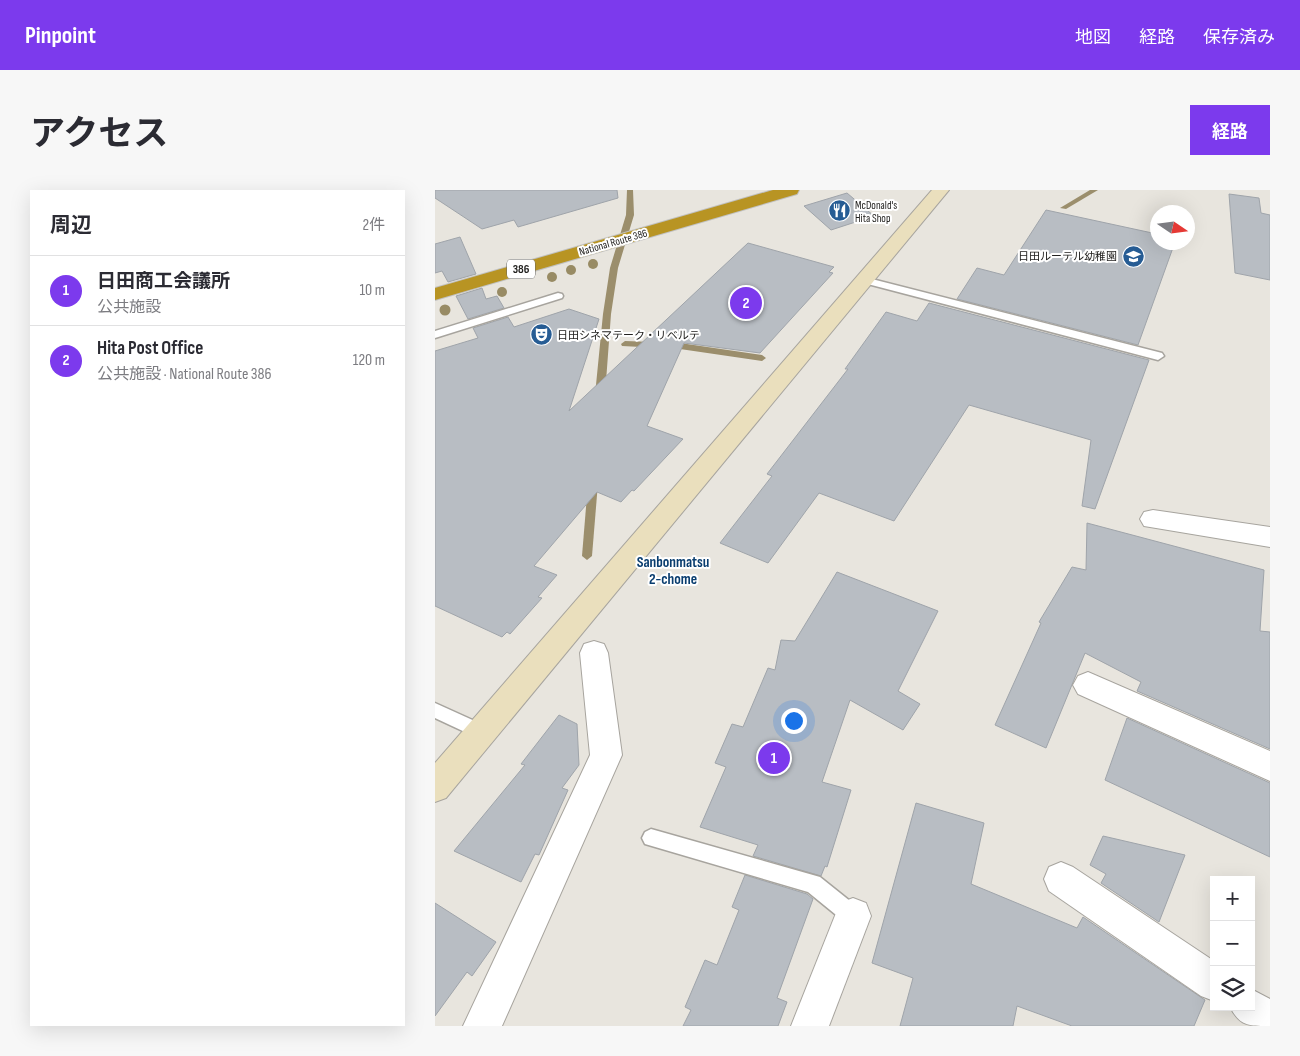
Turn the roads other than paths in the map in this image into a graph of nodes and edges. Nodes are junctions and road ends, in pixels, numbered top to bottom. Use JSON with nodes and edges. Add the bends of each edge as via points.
{"nodes":[{"id":1,"x":791,"y":190,"type":"edge"},
{"id":2,"x":941,"y":190,"type":"edge"},
{"id":3,"x":864,"y":280,"type":"junction"},
{"id":4,"x":435,"y":294,"type":"edge"},
{"id":5,"x":558,"y":296,"type":"dead end"},
{"id":6,"x":435,"y":335,"type":"edge"},
{"id":7,"x":1159,"y":356,"type":"dead end"},
{"id":8,"x":1153,"y":519,"type":"dead end"},
{"id":9,"x":1270,"y":537,"type":"edge"},
{"id":10,"x":595,"y":654,"type":"dead end"},
{"id":11,"x":1088,"y":685,"type":"dead end"},
{"id":12,"x":435,"y":710,"type":"edge"},
{"id":13,"x":482,"y":732,"type":"junction"},
{"id":14,"x":1270,"y":766,"type":"edge"},
{"id":15,"x":435,"y":787,"type":"edge"},
{"id":16,"x":651,"y":838,"type":"dead end"},
{"id":17,"x":1061,"y":879,"type":"dead end"},
{"id":18,"x":853,"y":916,"type":"joint"},
{"id":19,"x":1210,"y":980,"type":"edge"},
{"id":20,"x":1255,"y":1011,"type":"edge"},
{"id":21,"x":1270,"y":1022,"type":"edge"},
{"id":22,"x":482,"y":1026,"type":"edge"},
{"id":23,"x":810,"y":1026,"type":"edge"}],
"edges":[{"from":1,"to":4,"type":"highway","name":"National Route 386","number":"386"},
{"from":2,"to":3,"type":"street"},
{"from":3,"to":7,"type":"lane"},
{"from":3,"to":13,"type":"street"},
{"from":5,"to":6,"type":"lane"},
{"from":8,"to":9,"type":"street"},
{"from":10,"to":22,"type":"street","via":[[606,755]]},
{"from":11,"to":14,"type":"street"},
{"from":12,"to":13,"type":"lane"},
{"from":13,"to":15,"type":"street"},
{"from":16,"to":18,"type":"lane","via":[[813,884]]},
{"from":17,"to":19,"type":"street"},
{"from":18,"to":23,"type":"street"},
{"from":20,"to":21,"type":"street"}]}
